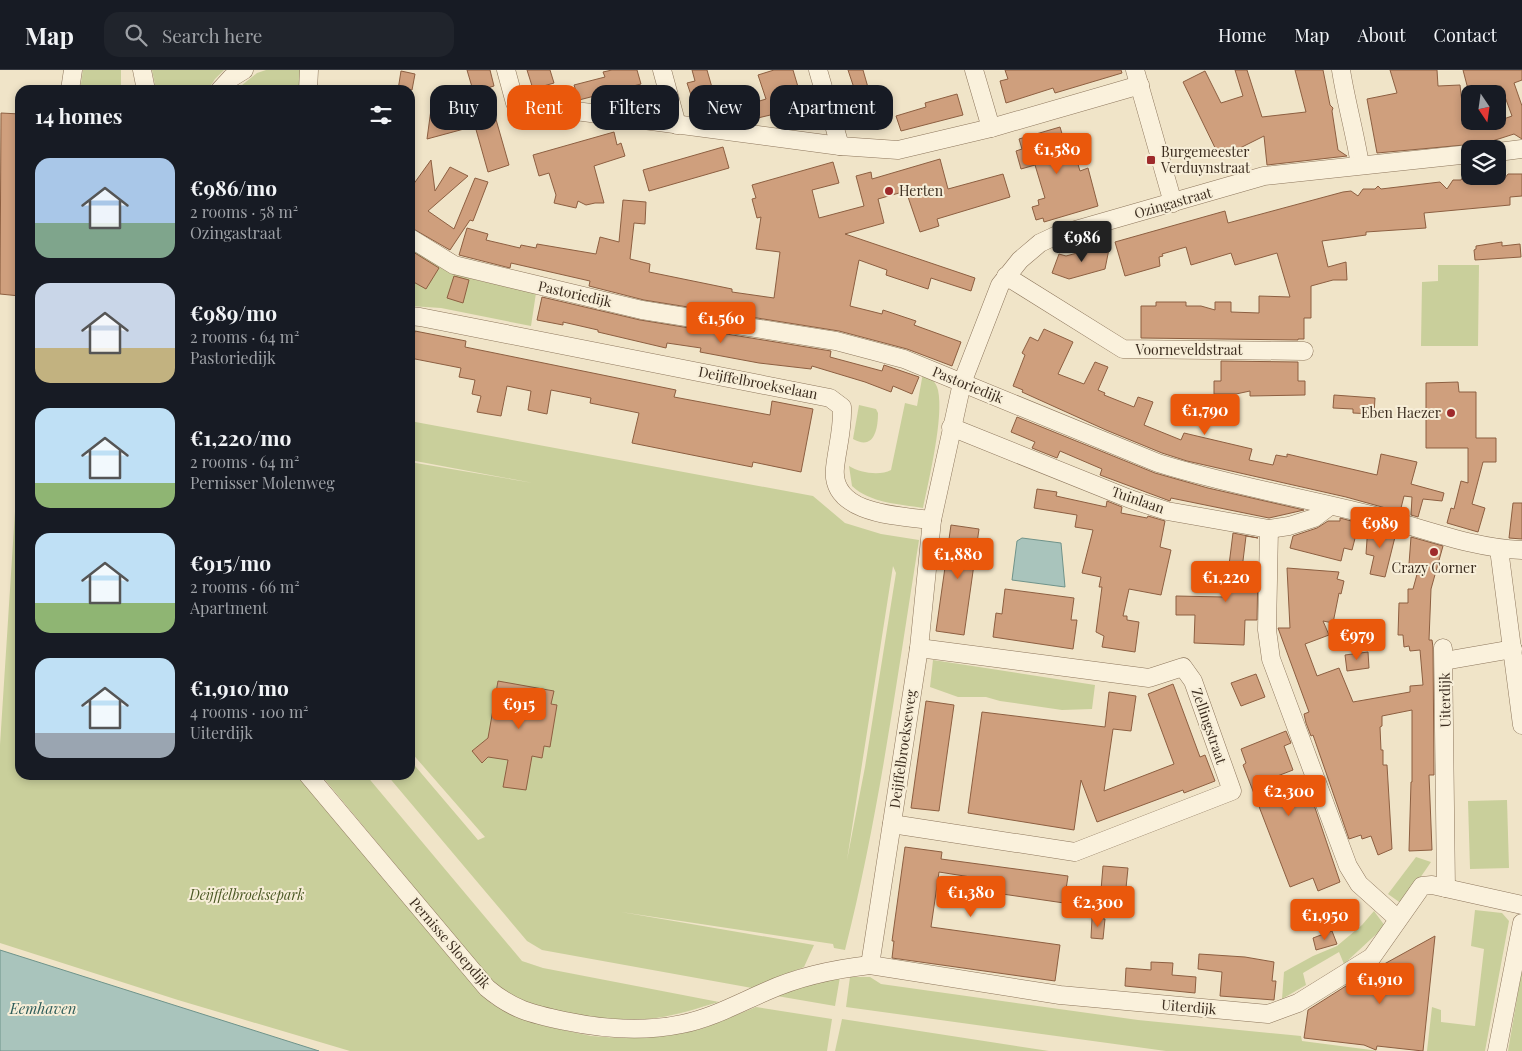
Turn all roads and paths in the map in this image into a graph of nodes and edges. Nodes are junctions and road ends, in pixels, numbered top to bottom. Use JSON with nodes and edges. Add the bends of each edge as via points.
{"nodes":[{"id":1,"x":73,"y":70,"type":"edge"},
{"id":2,"x":142,"y":70,"type":"edge"},
{"id":3,"x":244,"y":70,"type":"edge"},
{"id":4,"x":309,"y":70,"type":"edge"},
{"id":5,"x":506,"y":70,"type":"edge"},
{"id":6,"x":662,"y":70,"type":"edge"},
{"id":7,"x":818,"y":70,"type":"edge"},
{"id":8,"x":974,"y":70,"type":"edge"},
{"id":9,"x":1341,"y":70,"type":"edge"},
{"id":10,"x":1137,"y":78,"type":"edge"},
{"id":11,"x":71,"y":85,"type":"edge"},
{"id":12,"x":145,"y":85,"type":"edge"},
{"id":13,"x":225,"y":85,"type":"edge"},
{"id":14,"x":308,"y":85,"type":"edge"},
{"id":15,"x":666,"y":85,"type":"edge"},
{"id":16,"x":591,"y":113,"type":"edge"},
{"id":17,"x":679,"y":125,"type":"edge"},
{"id":18,"x":991,"y":128,"type":"junction"},
{"id":19,"x":840,"y":146,"type":"junction"},
{"id":20,"x":1522,"y":150,"type":"edge"},
{"id":21,"x":1506,"y":151,"type":"edge"},
{"id":22,"x":1461,"y":155,"type":"edge"},
{"id":23,"x":1360,"y":165,"type":"junction"},
{"id":24,"x":1173,"y":203,"type":"junction"},
{"id":25,"x":415,"y":241,"type":"edge"},
{"id":26,"x":1006,"y":276,"type":"junction"},
{"id":27,"x":415,"y":317,"type":"edge"},
{"id":28,"x":1304,"y":351,"type":"dead end"},
{"id":29,"x":962,"y":383,"type":"junction"},
{"id":30,"x":951,"y":427,"type":"junction"},
{"id":31,"x":1330,"y":506,"type":"junction"},
{"id":32,"x":932,"y":520,"type":"junction"},
{"id":33,"x":1269,"y":529,"type":"junction"},
{"id":34,"x":1499,"y":549,"type":"junction"},
{"id":35,"x":1522,"y":550,"type":"edge"},
{"id":36,"x":919,"y":648,"type":"junction"},
{"id":37,"x":1512,"y":650,"type":"junction"},
{"id":38,"x":1522,"y":725,"type":"edge"},
{"id":39,"x":312,"y":780,"type":"edge"},
{"id":40,"x":892,"y":824,"type":"junction"},
{"id":41,"x":1446,"y":888,"type":"junction"},
{"id":42,"x":1522,"y":905,"type":"edge"},
{"id":43,"x":1398,"y":919,"type":"junction"},
{"id":44,"x":1522,"y":923,"type":"edge"},
{"id":45,"x":876,"y":966,"type":"junction"},
{"id":46,"x":1497,"y":1051,"type":"edge"}],
"edges":[{"from":1,"to":11,"type":"street"},
{"from":2,"to":12,"type":"street"},
{"from":3,"to":13,"type":"street"},
{"from":4,"to":14,"type":"street"},
{"from":5,"to":16,"type":"street","via":[[515,103]]},
{"from":6,"to":15,"type":"street"},
{"from":7,"to":19,"type":"street"},
{"from":8,"to":18,"type":"street"},
{"from":9,"to":23,"type":"street"},
{"from":10,"to":18,"type":"street"},
{"from":10,"to":24,"type":"street"},
{"from":17,"to":19,"type":"street"},
{"from":18,"to":19,"type":"street","via":[[898,150]]},
{"from":20,"to":21,"type":"street"},
{"from":22,"to":23,"type":"street","name":"Ozingastraat"},
{"from":23,"to":24,"type":"street","name":"Ozingastraat","via":[[1264,176]]},
{"from":24,"to":26,"type":"street","name":"Ozingastraat","via":[[1055,236],[1020,260]]},
{"from":25,"to":29,"type":"street","name":"Pastoriedijk","via":[[454,265],[642,310],[836,341],[904,359]]},
{"from":26,"to":28,"type":"street","name":"Voorneveldstraat","via":[[1122,350]]},
{"from":26,"to":29,"type":"street","name":"Ozingastraat"},
{"from":27,"to":32,"type":"street","name":"Deijffelbroekselaan","via":[[830,398],[842,408],[836,484],[849,502],[862,509]]},
{"from":29,"to":30,"type":"street"},
{"from":29,"to":31,"type":"street","name":"Pastoriedijk","via":[[1158,463],[1198,476]]},
{"from":30,"to":32,"type":"street"},
{"from":30,"to":33,"type":"street","name":"Tuinlaan","via":[[1130,499],[1168,511]]},
{"from":31,"to":33,"type":"street","name":"Tuinlaan","via":[[1314,518]]},
{"from":31,"to":34,"type":"street","name":"Pastoriedijk"},
{"from":32,"to":36,"type":"street","name":"Deijffelbroekseweg"},
{"from":33,"to":43,"type":"street","via":[[1267,630],[1271,659],[1348,866],[1359,884]]},
{"from":34,"to":35,"type":"street","name":"Pastoriedijk"},
{"from":34,"to":37,"type":"street"},
{"from":36,"to":40,"type":"street","name":"Deijffelbroekseweg"},
{"from":36,"to":40,"type":"street","name":"Zellingstraat","via":[[1149,678],[1183,667],[1193,681],[1232,791],[1075,852]]},
{"from":37,"to":38,"type":"street"},
{"from":37,"to":41,"type":"street","name":"Uiterdijk","via":[[1444,654]]},
{"from":39,"to":45,"type":"street","name":"Pernisse Sloepdijk","via":[[486,988],[517,1009],[577,1024],[643,1029],[683,1024],[723,1012],[768,990],[830,970]]},
{"from":40,"to":45,"type":"street","name":"Deijffelbroekseweg"},
{"from":41,"to":42,"type":"street","name":"Uiterdijk"},
{"from":41,"to":43,"type":"street","name":"Uiterdijk","via":[[1422,886]]},
{"from":43,"to":45,"type":"street","name":"Uiterdijk","via":[[1372,957],[1298,1003],[1268,1014],[1060,995]]},
{"from":44,"to":46,"type":"street"}]}
